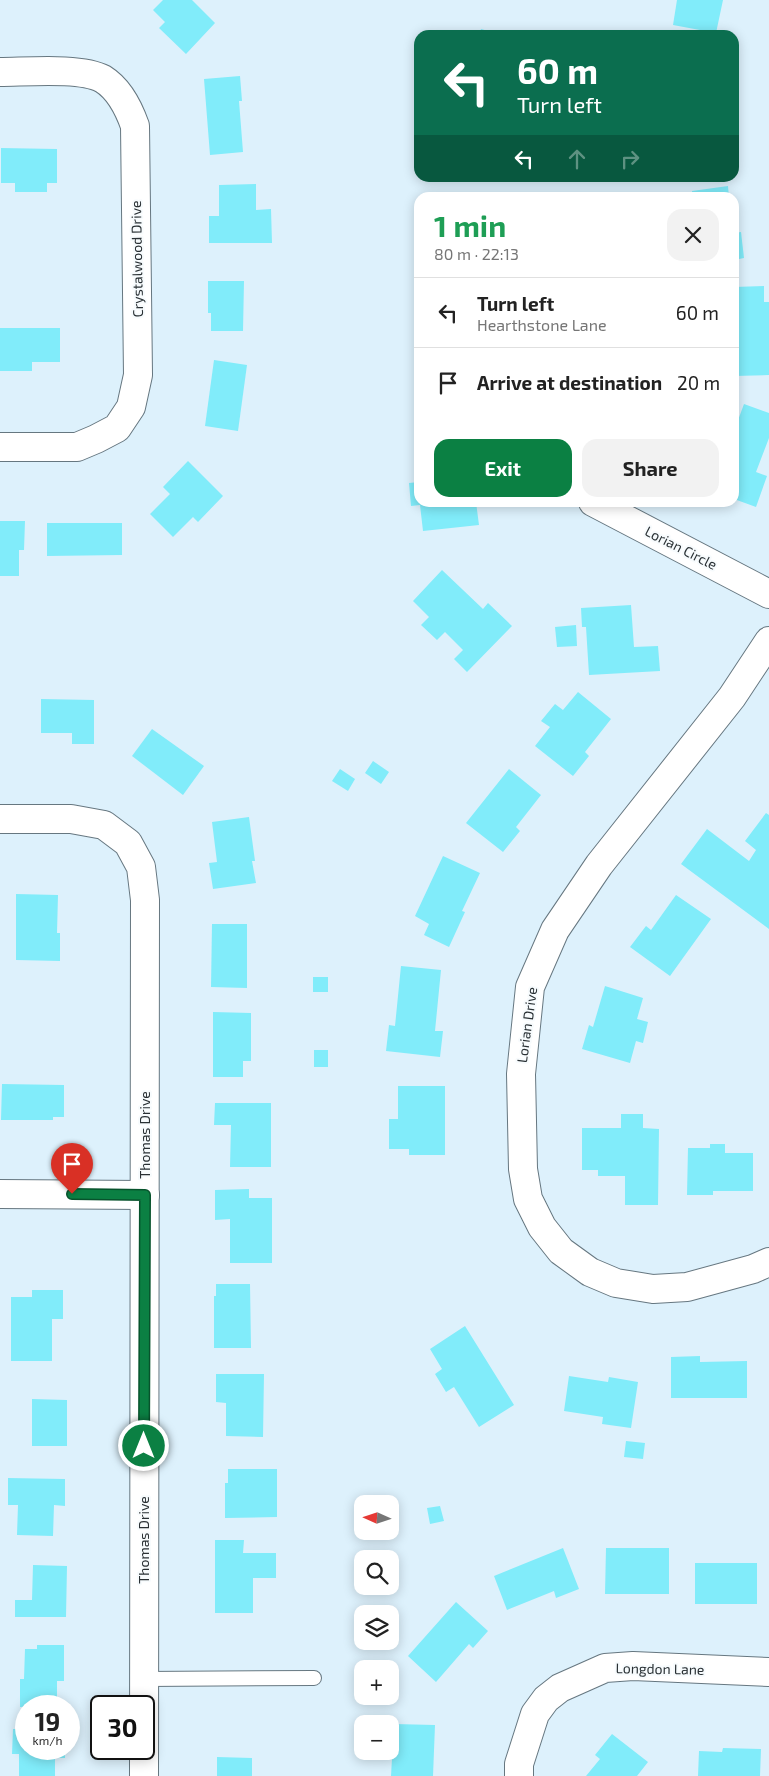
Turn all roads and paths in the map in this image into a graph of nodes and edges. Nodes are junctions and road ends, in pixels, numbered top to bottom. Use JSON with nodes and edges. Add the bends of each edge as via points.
{"nodes":[{"id":1,"x":0,"y":72,"type":"edge"},
{"id":2,"x":0,"y":447,"type":"edge"},
{"id":3,"x":603,"y":507,"type":"edge"},
{"id":4,"x":769,"y":594,"type":"edge"},
{"id":5,"x":769,"y":641,"type":"edge"},
{"id":6,"x":0,"y":819,"type":"edge"},
{"id":7,"x":0,"y":1194,"type":"edge"},
{"id":8,"x":145,"y":1195,"type":"junction"},
{"id":9,"x":769,"y":1262,"type":"edge"},
{"id":10,"x":769,"y":1672,"type":"edge"},
{"id":11,"x":144,"y":1678,"type":"junction"},
{"id":12,"x":314,"y":1678,"type":"dead end"},
{"id":13,"x":519,"y":1773,"type":"edge"},
{"id":14,"x":144,"y":1776,"type":"edge"}],
"edges":[{"from":1,"to":2,"type":"street","name":"Crystalwood Drive","via":[[81,72],[104,80],[126,103],[135,126],[138,375],[131,407],[117,428],[96,439],[77,447]]},
{"from":3,"to":4,"type":"street","name":"Lorian Circle"},
{"from":5,"to":9,"type":"street","name":"Lorian Drive","via":[[732,697],[599,865],[555,930],[530,987],[521,1074],[523,1169],[528,1199],[542,1227],[561,1251],[590,1272],[616,1283],[653,1289],[687,1287]]},
{"from":6,"to":8,"type":"street","name":"Thomas Drive","via":[[71,819],[104,825],[128,842],[141,867],[145,900]]},
{"from":7,"to":8,"type":"street"},
{"from":8,"to":11,"type":"street","name":"Thomas Drive"},
{"from":10,"to":13,"type":"street","name":"Longdon Lane","via":[[633,1666],[605,1668],[560,1688],[546,1699],[534,1714]]},
{"from":11,"to":12,"type":"lane"},
{"from":11,"to":14,"type":"street","name":"Thomas Drive"}]}
